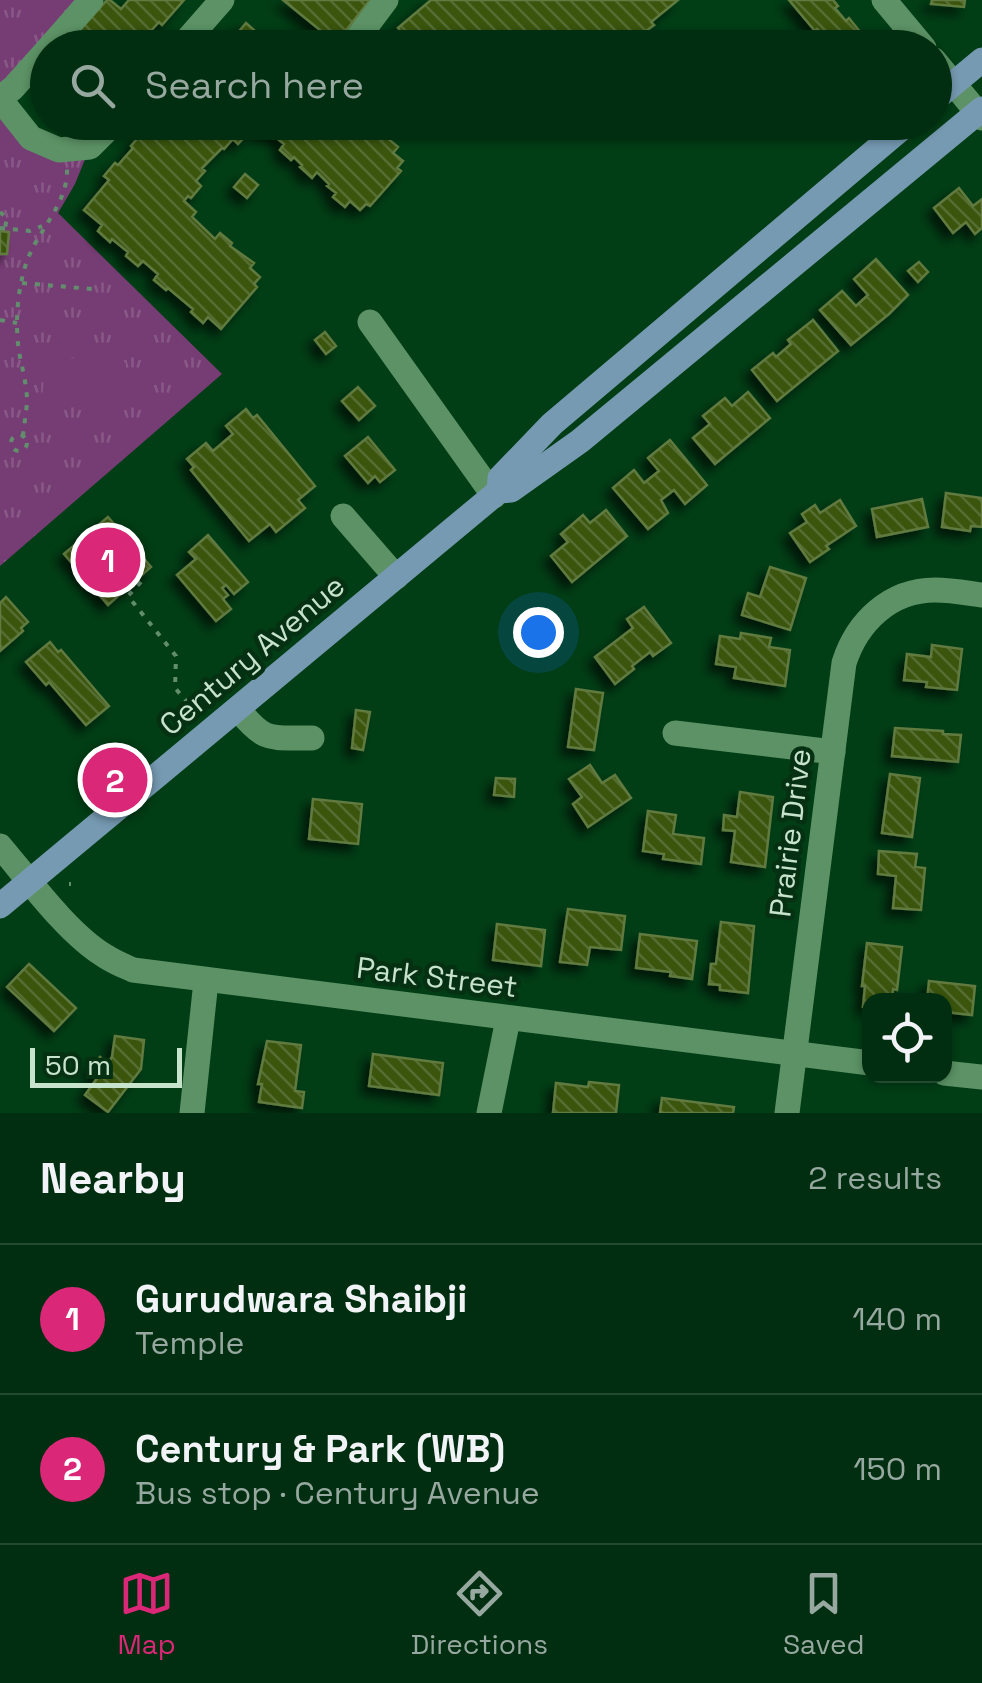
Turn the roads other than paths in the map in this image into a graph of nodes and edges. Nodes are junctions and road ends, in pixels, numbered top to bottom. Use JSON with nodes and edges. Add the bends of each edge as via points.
{"nodes":[{"id":1,"x":91,"y":0,"type":"edge"},
{"id":2,"x":222,"y":0,"type":"edge"},
{"id":3,"x":386,"y":0,"type":"edge"},
{"id":4,"x":884,"y":0,"type":"edge"},
{"id":5,"x":64,"y":30,"type":"edge"},
{"id":6,"x":196,"y":30,"type":"edge"},
{"id":7,"x":364,"y":30,"type":"edge"},
{"id":8,"x":909,"y":30,"type":"edge"},
{"id":9,"x":982,"y":60,"type":"edge"},
{"id":10,"x":30,"y":69,"type":"edge"},
{"id":11,"x":952,"y":85,"type":"edge"},
{"id":12,"x":952,"y":97,"type":"edge"},
{"id":13,"x":0,"y":99,"type":"edge"},
{"id":14,"x":981,"y":113,"type":"edge"},
{"id":15,"x":30,"y":137,"type":"edge"},
{"id":16,"x":952,"y":137,"type":"edge"},
{"id":17,"x":36,"y":140,"type":"edge"},
{"id":18,"x":97,"y":140,"type":"edge"},
{"id":19,"x":888,"y":140,"type":"edge"},
{"id":20,"x":948,"y":140,"type":"edge"},
{"id":21,"x":370,"y":322,"type":"dead end"},
{"id":22,"x":496,"y":493,"type":"junction"},
{"id":23,"x":343,"y":516,"type":"dead end"},
{"id":24,"x":396,"y":578,"type":"junction"},
{"id":25,"x":982,"y":594,"type":"edge"},
{"id":26,"x":238,"y":709,"type":"junction"},
{"id":27,"x":675,"y":733,"type":"dead end"},
{"id":28,"x":312,"y":738,"type":"dead end"},
{"id":29,"x":833,"y":752,"type":"junction"},
{"id":30,"x":0,"y":846,"type":"edge"},
{"id":31,"x":29,"y":882,"type":"junction"},
{"id":32,"x":0,"y":906,"type":"edge"},
{"id":33,"x":206,"y":981,"type":"junction"},
{"id":34,"x":508,"y":1019,"type":"junction"},
{"id":35,"x":796,"y":1054,"type":"junction"},
{"id":36,"x":862,"y":1062,"type":"edge"},
{"id":37,"x":952,"y":1073,"type":"edge"},
{"id":38,"x":982,"y":1077,"type":"edge"},
{"id":39,"x":192,"y":1113,"type":"edge"},
{"id":40,"x":489,"y":1113,"type":"edge"},
{"id":41,"x":787,"y":1113,"type":"edge"}],
"edges":[{"from":1,"to":5,"type":"street"},
{"from":2,"to":6,"type":"street"},
{"from":3,"to":7,"type":"street"},
{"from":4,"to":8,"type":"street"},
{"from":9,"to":11,"type":"main road"},
{"from":10,"to":13,"type":"street"},
{"from":12,"to":14,"type":"street"},
{"from":13,"to":15,"type":"street"},
{"from":14,"to":16,"type":"main road","name":"Century Avenue"},
{"from":17,"to":18,"type":"street","via":[[59,150]]},
{"from":19,"to":22,"type":"main road","name":"Century Avenue","via":[[552,424],[500,478]]},
{"from":20,"to":22,"type":"main road","name":"Century Avenue","via":[[580,441],[511,490]]},
{"from":21,"to":22,"type":"street"},
{"from":22,"to":24,"type":"main road","name":"Century Avenue"},
{"from":23,"to":24,"type":"street"},
{"from":24,"to":26,"type":"main road","name":"Century Avenue"},
{"from":25,"to":29,"type":"street","name":"Prairie Drive","via":[[911,592],[867,620],[844,663]]},
{"from":26,"to":28,"type":"street","via":[[265,736]]},
{"from":26,"to":31,"type":"main road","name":"Century Avenue"},
{"from":27,"to":29,"type":"street"},
{"from":29,"to":35,"type":"street","name":"Prairie Drive"},
{"from":30,"to":31,"type":"street","name":"Park Street"},
{"from":31,"to":32,"type":"main road","name":"Century Avenue"},
{"from":31,"to":33,"type":"street","name":"Park Street","via":[[103,956],[134,970]]},
{"from":33,"to":34,"type":"street","name":"Park Street"},
{"from":33,"to":39,"type":"street"},
{"from":34,"to":35,"type":"street","name":"Park Street"},
{"from":34,"to":40,"type":"street"},
{"from":35,"to":36,"type":"street","name":"Park Street"},
{"from":35,"to":41,"type":"street","name":"Prairie Drive"},
{"from":37,"to":38,"type":"street"}]}
